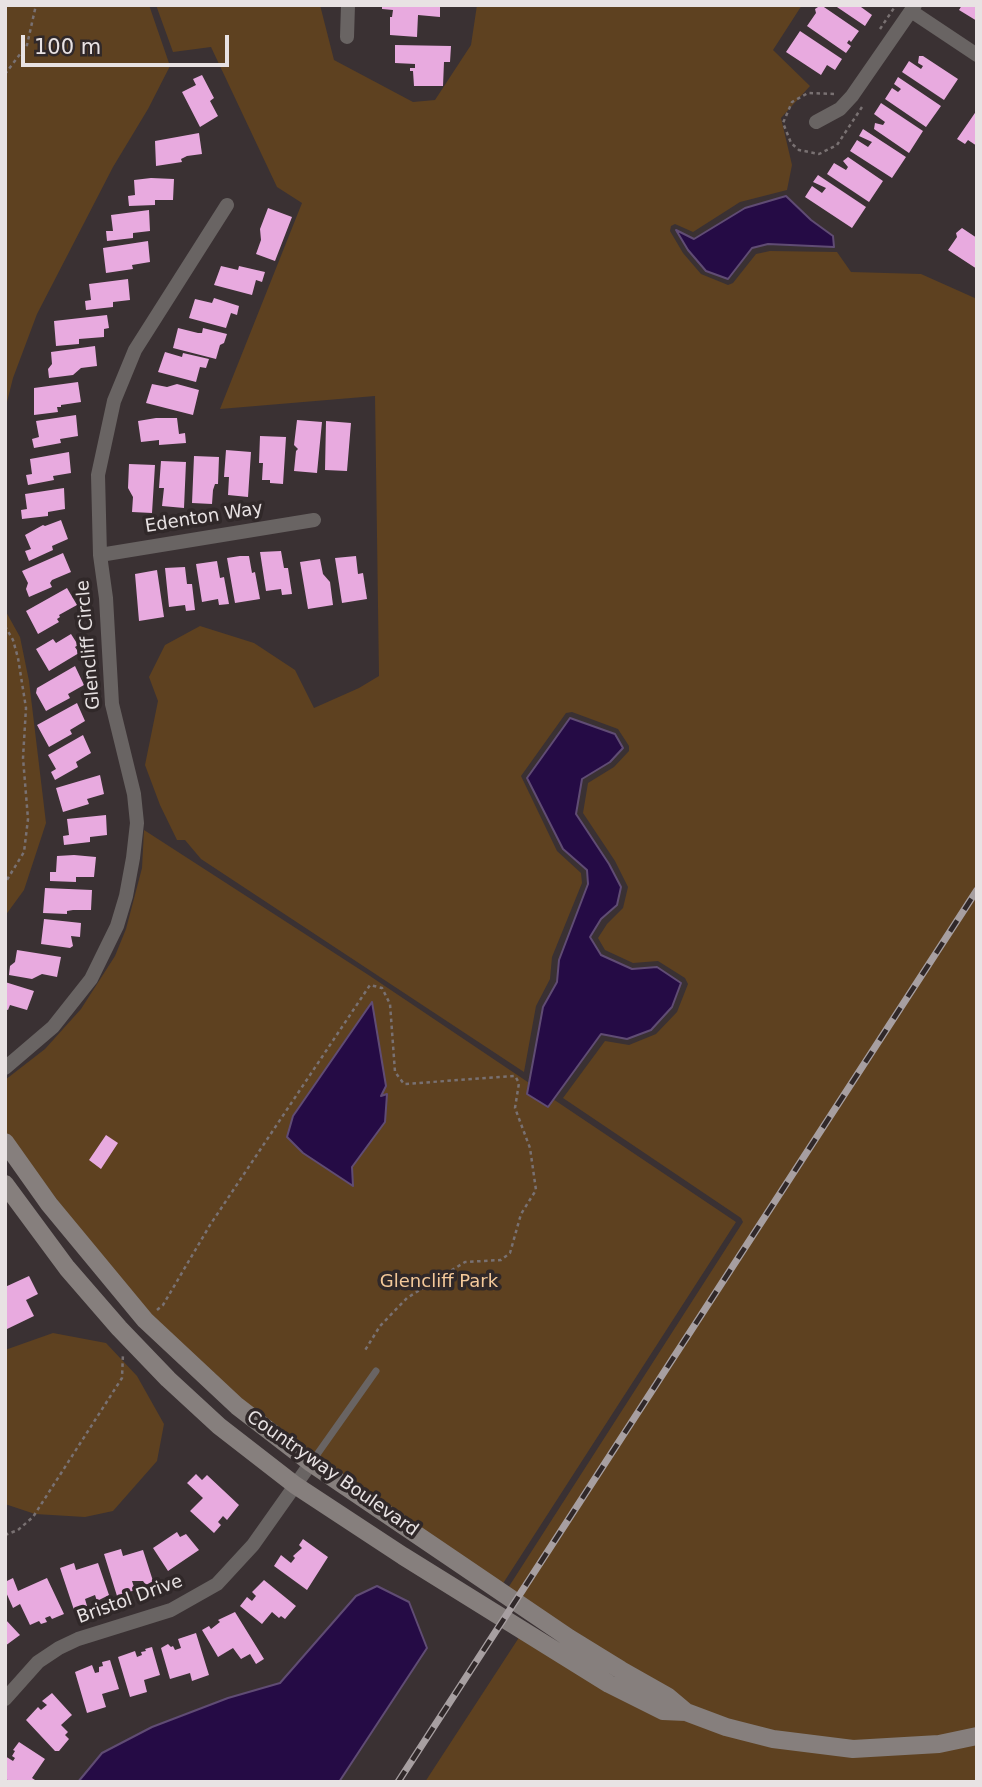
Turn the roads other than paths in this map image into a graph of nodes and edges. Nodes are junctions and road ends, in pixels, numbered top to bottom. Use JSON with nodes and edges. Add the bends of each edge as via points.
{"nodes":[{"id":1,"x":348,"y":5,"type":"edge"},
{"id":2,"x":913,"y":8,"type":"edge"},
{"id":3,"x":347,"y":37,"type":"dead end"},
{"id":4,"x":977,"y":55,"type":"edge"},
{"id":5,"x":816,"y":122,"type":"dead end"},
{"id":6,"x":227,"y":205,"type":"dead end"},
{"id":7,"x":314,"y":520,"type":"dead end"},
{"id":8,"x":100,"y":555,"type":"junction"},
{"id":9,"x":5,"y":1068,"type":"edge"},
{"id":10,"x":5,"y":1142,"type":"edge"},
{"id":11,"x":5,"y":1153,"type":"edge"},
{"id":12,"x":5,"y":1184,"type":"edge"},
{"id":13,"x":63,"y":1222,"type":"junction"},
{"id":14,"x":376,"y":1371,"type":"dead end"},
{"id":15,"x":311,"y":1463,"type":"junction"},
{"id":16,"x":295,"y":1485,"type":"junction"},
{"id":17,"x":5,"y":1699,"type":"edge"},
{"id":18,"x":686,"y":1712,"type":"junction"},
{"id":19,"x":977,"y":1736,"type":"edge"}],
"edges":[{"from":1,"to":3,"type":"street"},
{"from":2,"to":4,"type":"street"},
{"from":2,"to":5,"type":"street","via":[[852,96]]},
{"from":6,"to":8,"type":"street","name":"Glencliff Circle","via":[[135,350],[114,401],[97,475]]},
{"from":7,"to":8,"type":"street","name":"Edenton Way"},
{"from":8,"to":9,"type":"street","name":"Glencliff Circle","via":[[112,704],[135,794],[133,858],[117,926],[91,979],[53,1027]]},
{"from":10,"to":13,"type":"street","name":"Countryway Boulevard"},
{"from":11,"to":13,"type":"street","via":[[46,1209]]},
{"from":12,"to":16,"type":"street","name":"Countryway Boulevard","via":[[67,1268],[130,1340],[219,1426]]},
{"from":13,"to":15,"type":"street","name":"Countryway Boulevard","via":[[145,1320],[237,1406]]},
{"from":14,"to":15,"type":"lane"},
{"from":15,"to":16,"type":"street","name":"Bristol Drive"},
{"from":15,"to":18,"type":"street","name":"Countryway Boulevard"},
{"from":16,"to":17,"type":"street","name":"Bristol Drive","via":[[253,1545],[217,1584],[171,1610],[59,1648],[38,1662]]},
{"from":16,"to":18,"type":"street","name":"Countryway Boulevard","via":[[609,1684],[663,1711]]},
{"from":18,"to":19,"type":"street","name":"Countryway Boulevard","via":[[773,1739],[853,1749],[939,1744]]}]}
